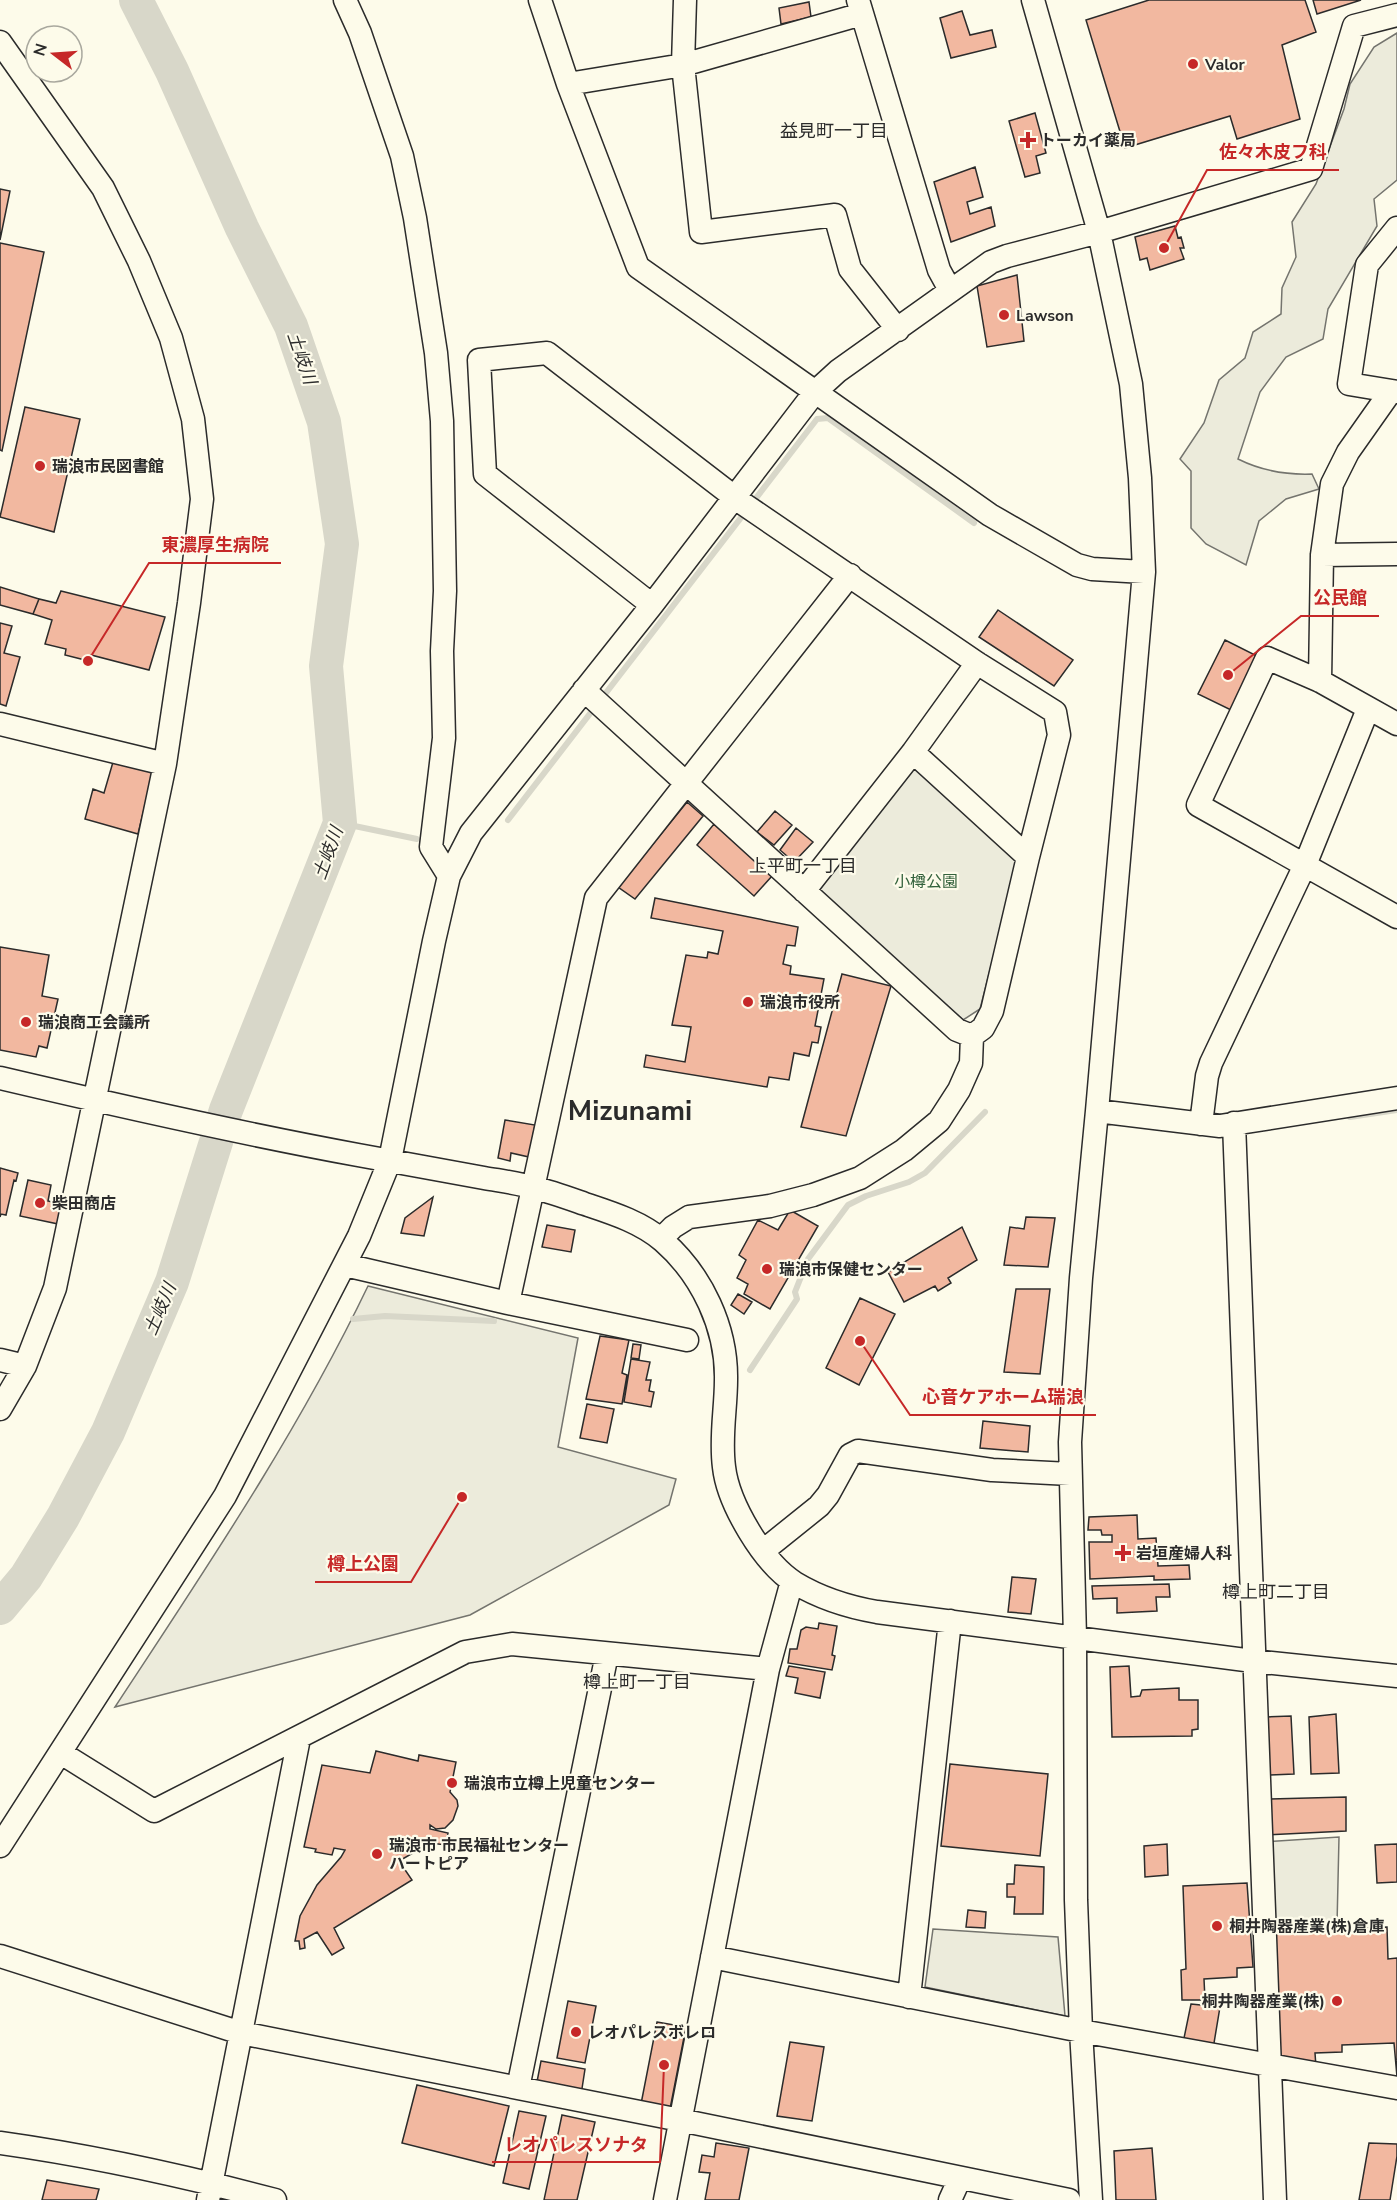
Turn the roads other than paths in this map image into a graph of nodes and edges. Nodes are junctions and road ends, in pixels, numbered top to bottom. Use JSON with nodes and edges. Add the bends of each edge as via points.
{"nodes":[{"id":1,"x":345,"y":0,"type":"edge"},
{"id":2,"x":540,"y":0,"type":"edge"},
{"id":3,"x":685,"y":0,"type":"edge"},
{"id":4,"x":1033,"y":0,"type":"edge"},
{"id":5,"x":860,"y":7,"type":"edge"},
{"id":6,"x":1397,"y":15,"type":"edge"},
{"id":7,"x":0,"y":42,"type":"edge"},
{"id":8,"x":683,"y":65,"type":"junction"},
{"id":9,"x":568,"y":84,"type":"junction"},
{"id":10,"x":1397,"y":228,"type":"edge"},
{"id":11,"x":1099,"y":232,"type":"junction"},
{"id":12,"x":950,"y":290,"type":"junction"},
{"id":13,"x":898,"y":330,"type":"junction"},
{"id":14,"x":1394,"y":391,"type":"edge"},
{"id":15,"x":815,"y":392,"type":"junction"},
{"id":16,"x":744,"y":504,"type":"junction"},
{"id":17,"x":1397,"y":554,"type":"edge"},
{"id":18,"x":1322,"y":555,"type":"junction"},
{"id":19,"x":1144,"y":572,"type":"junction"},
{"id":20,"x":850,"y":575,"type":"junction"},
{"id":21,"x":652,"y":606,"type":"junction"},
{"id":22,"x":977,"y":663,"type":"junction"},
{"id":23,"x":1320,"y":681,"type":"junction"},
{"id":24,"x":592,"y":698,"type":"junction"},
{"id":25,"x":1368,"y":709,"type":"junction"},
{"id":26,"x":0,"y":724,"type":"edge"},
{"id":27,"x":1397,"y":724,"type":"edge"},
{"id":28,"x":913,"y":752,"type":"junction"},
{"id":29,"x":165,"y":764,"type":"junction"},
{"id":30,"x":687,"y":784,"type":"junction"},
{"id":31,"x":1028,"y":856,"type":"junction"},
{"id":32,"x":1305,"y":865,"type":"junction"},
{"id":33,"x":449,"y":876,"type":"junction"},
{"id":34,"x":804,"y":891,"type":"junction"},
{"id":35,"x":1397,"y":917,"type":"edge"},
{"id":36,"x":972,"y":1036,"type":"junction"},
{"id":37,"x":0,"y":1078,"type":"edge"},
{"id":38,"x":1397,"y":1098,"type":"edge"},
{"id":39,"x":94,"y":1100,"type":"junction"},
{"id":40,"x":1097,"y":1111,"type":"junction"},
{"id":41,"x":1201,"y":1124,"type":"junction"},
{"id":42,"x":1234,"y":1124,"type":"junction"},
{"id":43,"x":390,"y":1160,"type":"junction"},
{"id":44,"x":534,"y":1187,"type":"junction"},
{"id":45,"x":661,"y":1239,"type":"junction"},
{"id":46,"x":345,"y":1265,"type":"junction"},
{"id":47,"x":508,"y":1303,"type":"junction"},
{"id":48,"x":687,"y":1340,"type":"dead end"},
{"id":49,"x":0,"y":1360,"type":"edge"},
{"id":50,"x":25,"y":1366,"type":"junction"},
{"id":51,"x":0,"y":1409,"type":"edge"},
{"id":52,"x":1070,"y":1474,"type":"junction"},
{"id":53,"x":763,"y":1551,"type":"junction"},
{"id":54,"x":792,"y":1581,"type":"junction"},
{"id":55,"x":950,"y":1621,"type":"junction"},
{"id":56,"x":1075,"y":1637,"type":"junction"},
{"id":57,"x":607,"y":1654,"type":"junction"},
{"id":58,"x":1253,"y":1661,"type":"junction"},
{"id":59,"x":768,"y":1669,"type":"junction"},
{"id":60,"x":1397,"y":1676,"type":"edge"},
{"id":61,"x":299,"y":1738,"type":"junction"},
{"id":62,"x":61,"y":1753,"type":"junction"},
{"id":63,"x":0,"y":1846,"type":"edge"},
{"id":64,"x":0,"y":1956,"type":"edge"},
{"id":65,"x":712,"y":1957,"type":"junction"},
{"id":66,"x":909,"y":1997,"type":"junction"},
{"id":67,"x":1081,"y":2031,"type":"junction"},
{"id":68,"x":241,"y":2033,"type":"junction"},
{"id":69,"x":1270,"y":2065,"type":"junction"},
{"id":70,"x":518,"y":2088,"type":"junction"},
{"id":71,"x":1397,"y":2088,"type":"edge"},
{"id":72,"x":680,"y":2120,"type":"junction"},
{"id":73,"x":0,"y":2143,"type":"edge"},
{"id":74,"x":960,"y":2178,"type":"junction"},
{"id":75,"x":209,"y":2191,"type":"edge"},
{"id":76,"x":275,"y":2200,"type":"edge"},
{"id":77,"x":665,"y":2200,"type":"edge"},
{"id":78,"x":950,"y":2200,"type":"edge"},
{"id":79,"x":1069,"y":2200,"type":"edge"},
{"id":80,"x":1091,"y":2200,"type":"edge"},
{"id":81,"x":1275,"y":2200,"type":"edge"}],
"edges":[{"from":1,"to":33,"type":"street","via":[[402,156],[436,353],[442,421],[444,738],[430,847]]},
{"from":2,"to":9,"type":"street"},
{"from":3,"to":8,"type":"street"},
{"from":4,"to":11,"type":"street"},
{"from":5,"to":8,"type":"street"},
{"from":5,"to":12,"type":"street","via":[[939,270]]},
{"from":6,"to":11,"type":"street","via":[[1354,26],[1311,170]]},
{"from":7,"to":29,"type":"street","via":[[103,188],[171,338],[193,419],[202,499]]},
{"from":8,"to":9,"type":"street"},
{"from":8,"to":13,"type":"street","via":[[701,232],[836,215],[850,269]]},
{"from":9,"to":15,"type":"street","via":[[638,267]]},
{"from":10,"to":14,"type":"street","via":[[1367,265],[1349,384]]},
{"from":11,"to":12,"type":"street","via":[[991,262]]},
{"from":11,"to":19,"type":"street","via":[[1131,384]]},
{"from":12,"to":13,"type":"street"},
{"from":13,"to":15,"type":"street","via":[[838,371]]},
{"from":14,"to":18,"type":"street","via":[[1348,452],[1332,484]]},
{"from":15,"to":16,"type":"street"},
{"from":15,"to":19,"type":"street","via":[[990,515],[1054,553],[1092,569]]},
{"from":16,"to":20,"type":"street"},
{"from":16,"to":21,"type":"street"},
{"from":16,"to":21,"type":"street","via":[[547,353],[479,360],[484,474]]},
{"from":17,"to":18,"type":"street"},
{"from":18,"to":23,"type":"street"},
{"from":19,"to":40,"type":"street"},
{"from":20,"to":22,"type":"street"},
{"from":20,"to":30,"type":"street"},
{"from":21,"to":24,"type":"street"},
{"from":22,"to":28,"type":"street"},
{"from":22,"to":31,"type":"street","via":[[1054,712],[1059,735]]},
{"from":23,"to":25,"type":"street"},
{"from":23,"to":32,"type":"street","via":[[1267,658],[1198,805]]},
{"from":24,"to":30,"type":"street"},
{"from":24,"to":33,"type":"street","via":[[471,833]]},
{"from":25,"to":27,"type":"street"},
{"from":25,"to":32,"type":"street"},
{"from":26,"to":29,"type":"street"},
{"from":28,"to":31,"type":"street"},
{"from":28,"to":34,"type":"street"},
{"from":29,"to":39,"type":"street"},
{"from":30,"to":34,"type":"street"},
{"from":30,"to":44,"type":"street","via":[[596,898]]},
{"from":31,"to":36,"type":"street","via":[[992,1011],[983,1028]]},
{"from":32,"to":35,"type":"street"},
{"from":32,"to":41,"type":"street","via":[[1211,1063]]},
{"from":33,"to":43,"type":"street"},
{"from":34,"to":36,"type":"street","via":[[957,1030]]},
{"from":36,"to":45,"type":"street","via":[[971,1063],[959,1090],[939,1121],[904,1150],[860,1178],[770,1206],[690,1217]]},
{"from":37,"to":39,"type":"street"},
{"from":38,"to":42,"type":"street"},
{"from":39,"to":43,"type":"street"},
{"from":39,"to":50,"type":"street","via":[[55,1288]]},
{"from":40,"to":41,"type":"street"},
{"from":40,"to":52,"type":"street","via":[[1075,1346]]},
{"from":41,"to":42,"type":"street"},
{"from":42,"to":58,"type":"street"},
{"from":43,"to":44,"type":"street"},
{"from":43,"to":46,"type":"street"},
{"from":44,"to":45,"type":"street","via":[[631,1220]]},
{"from":44,"to":47,"type":"street"},
{"from":45,"to":53,"type":"street","via":[[706,1294],[715,1316],[726,1375],[721,1439],[724,1470],[744,1523]]},
{"from":46,"to":47,"type":"street"},
{"from":46,"to":62,"type":"street","via":[[225,1496]]},
{"from":47,"to":48,"type":"street"},
{"from":49,"to":50,"type":"street"},
{"from":50,"to":51,"type":"street"},
{"from":52,"to":53,"type":"street","via":[[992,1470],[858,1451],[850,1455],[819,1506]]},
{"from":52,"to":56,"type":"street"},
{"from":53,"to":54,"type":"street"},
{"from":54,"to":55,"type":"street","via":[[852,1608]]},
{"from":54,"to":59,"type":"street"},
{"from":55,"to":56,"type":"street"},
{"from":55,"to":66,"type":"street"},
{"from":56,"to":58,"type":"street"},
{"from":56,"to":67,"type":"street","via":[[1076,1900]]},
{"from":57,"to":59,"type":"street"},
{"from":57,"to":61,"type":"street","via":[[512,1644],[465,1652]]},
{"from":57,"to":70,"type":"street"},
{"from":58,"to":60,"type":"street"},
{"from":58,"to":69,"type":"street"},
{"from":59,"to":65,"type":"street"},
{"from":61,"to":62,"type":"street","via":[[154,1811]]},
{"from":61,"to":68,"type":"street"},
{"from":62,"to":63,"type":"street"},
{"from":64,"to":68,"type":"street"},
{"from":65,"to":66,"type":"street"},
{"from":65,"to":72,"type":"street"},
{"from":66,"to":67,"type":"street"},
{"from":67,"to":69,"type":"street"},
{"from":67,"to":80,"type":"street"},
{"from":68,"to":70,"type":"street"},
{"from":68,"to":75,"type":"street"},
{"from":69,"to":71,"type":"street"},
{"from":69,"to":81,"type":"street"},
{"from":70,"to":72,"type":"street"},
{"from":72,"to":74,"type":"street"},
{"from":72,"to":77,"type":"street"},
{"from":73,"to":75,"type":"street","via":[[75,2153]]},
{"from":74,"to":78,"type":"street"},
{"from":74,"to":79,"type":"street"},
{"from":75,"to":76,"type":"street"}]}
